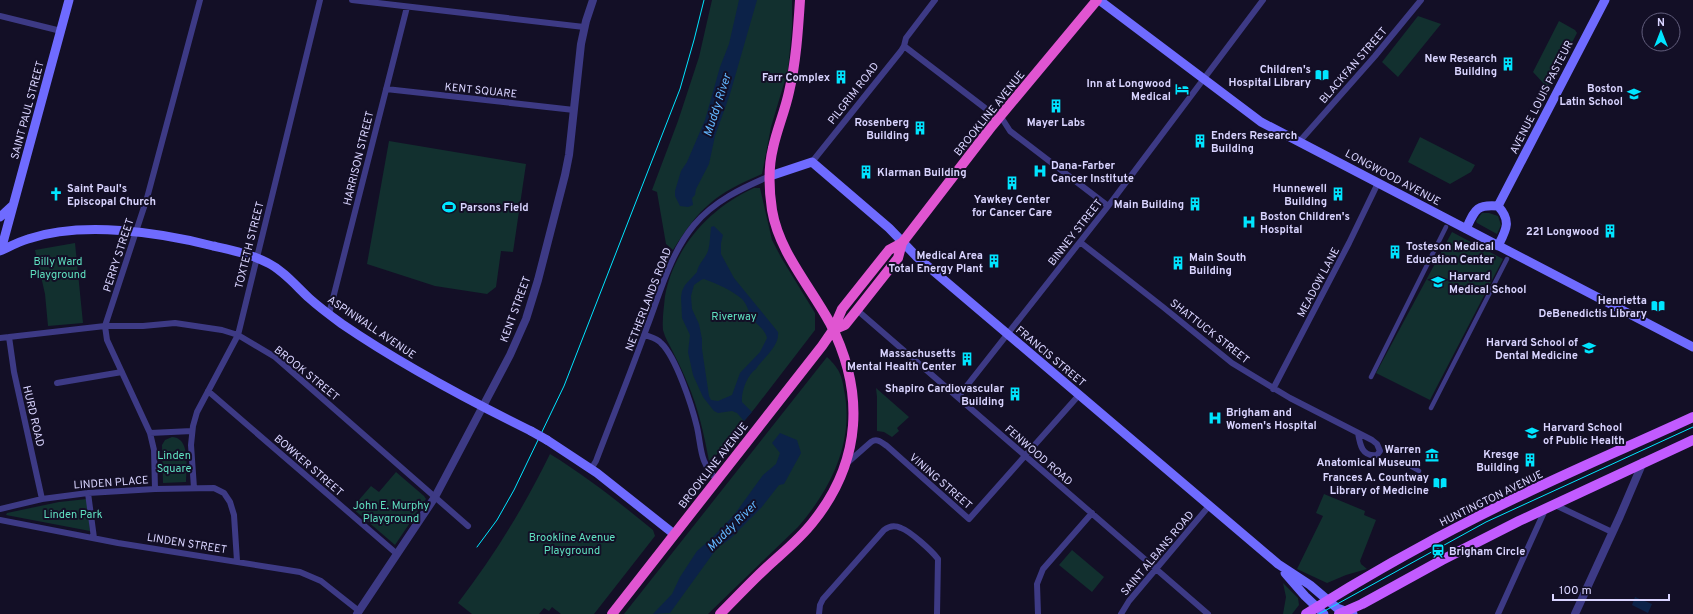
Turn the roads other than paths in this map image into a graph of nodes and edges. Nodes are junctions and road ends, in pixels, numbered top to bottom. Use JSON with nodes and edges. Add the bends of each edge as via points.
{"nodes":[{"id":1,"x":69,"y":0,"type":"edge"},
{"id":2,"x":200,"y":0,"type":"edge"},
{"id":3,"x":320,"y":0,"type":"edge"},
{"id":4,"x":352,"y":0,"type":"edge"},
{"id":5,"x":593,"y":0,"type":"edge"},
{"id":6,"x":800,"y":0,"type":"edge"},
{"id":7,"x":935,"y":0,"type":"edge"},
{"id":8,"x":1098,"y":0,"type":"edge"},
{"id":9,"x":1263,"y":0,"type":"edge"},
{"id":10,"x":1421,"y":0,"type":"edge"},
{"id":11,"x":1605,"y":0,"type":"edge"},
{"id":12,"x":407,"y":6,"type":"junction"},
{"id":13,"x":0,"y":16,"type":"edge"},
{"id":14,"x":584,"y":27,"type":"junction"},
{"id":15,"x":61,"y":31,"type":"junction"},
{"id":16,"x":904,"y":46,"type":"junction"},
{"id":17,"x":1204,"y":80,"type":"junction"},
{"id":18,"x":386,"y":89,"type":"junction"},
{"id":19,"x":574,"y":110,"type":"junction"},
{"id":20,"x":1000,"y":117,"type":"junction"},
{"id":21,"x":1299,"y":142,"type":"junction"},
{"id":22,"x":812,"y":162,"type":"junction"},
{"id":23,"x":770,"y":176,"type":"junction"},
{"id":24,"x":1378,"y":183,"type":"junction"},
{"id":25,"x":14,"y":204,"type":"junction"},
{"id":26,"x":1108,"y":206,"type":"junction"},
{"id":27,"x":1498,"y":206,"type":"junction"},
{"id":28,"x":0,"y":217,"type":"edge"},
{"id":29,"x":1446,"y":228,"type":"dead end"},
{"id":30,"x":1466,"y":229,"type":"junction"},
{"id":31,"x":137,"y":231,"type":"junction"},
{"id":32,"x":2,"y":237,"type":"edge"},
{"id":33,"x":28,"y":239,"type":"junction"},
{"id":34,"x":1080,"y":242,"type":"junction"},
{"id":35,"x":902,"y":243,"type":"junction"},
{"id":36,"x":1498,"y":246,"type":"junction"},
{"id":37,"x":1,"y":251,"type":"edge"},
{"id":38,"x":256,"y":258,"type":"junction"},
{"id":39,"x":1507,"y":259,"type":"dead end"},
{"id":40,"x":857,"y":310,"type":"junction"},
{"id":41,"x":329,"y":314,"type":"junction"},
{"id":42,"x":105,"y":326,"type":"junction"},
{"id":43,"x":833,"y":330,"type":"junction"},
{"id":44,"x":1007,"y":334,"type":"junction"},
{"id":45,"x":238,"y":335,"type":"junction"},
{"id":46,"x":645,"y":335,"type":"junction"},
{"id":47,"x":9,"y":337,"type":"junction"},
{"id":48,"x":0,"y":338,"type":"edge"},
{"id":49,"x":1693,"y":347,"type":"edge"},
{"id":50,"x":122,"y":372,"type":"junction"},
{"id":51,"x":1371,"y":377,"type":"dead end"},
{"id":52,"x":57,"y":384,"type":"dead end"},
{"id":53,"x":1273,"y":389,"type":"junction"},
{"id":54,"x":208,"y":392,"type":"junction"},
{"id":55,"x":1079,"y":395,"type":"junction"},
{"id":56,"x":958,"y":397,"type":"junction"},
{"id":57,"x":483,"y":406,"type":"junction"},
{"id":58,"x":1431,"y":408,"type":"dead end"},
{"id":59,"x":1693,"y":417,"type":"edge"},
{"id":60,"x":192,"y":431,"type":"junction"},
{"id":61,"x":150,"y":433,"type":"junction"},
{"id":62,"x":1358,"y":433,"type":"dead end"},
{"id":63,"x":1693,"y":440,"type":"edge"},
{"id":64,"x":1025,"y":456,"type":"junction"},
{"id":65,"x":1403,"y":462,"type":"dead end"},
{"id":66,"x":1643,"y":462,"type":"junction"},
{"id":67,"x":846,"y":464,"type":"junction"},
{"id":68,"x":591,"y":469,"type":"junction"},
{"id":69,"x":1419,"y":471,"type":"dead end"},
{"id":70,"x":716,"y":480,"type":"junction"},
{"id":71,"x":194,"y":488,"type":"junction"},
{"id":72,"x":155,"y":489,"type":"junction"},
{"id":73,"x":88,"y":493,"type":"junction"},
{"id":74,"x":435,"y":497,"type":"junction"},
{"id":75,"x":42,"y":499,"type":"junction"},
{"id":76,"x":1209,"y":506,"type":"junction"},
{"id":77,"x":1549,"y":506,"type":"junction"},
{"id":78,"x":0,"y":509,"type":"edge"},
{"id":79,"x":1092,"y":514,"type":"junction"},
{"id":80,"x":0,"y":520,"type":"edge"},
{"id":81,"x":468,"y":526,"type":"dead end"},
{"id":82,"x":1612,"y":532,"type":"junction"},
{"id":83,"x":674,"y":534,"type":"junction"},
{"id":84,"x":94,"y":538,"type":"junction"},
{"id":85,"x":397,"y":554,"type":"junction"},
{"id":86,"x":237,"y":561,"type":"junction"},
{"id":87,"x":1278,"y":564,"type":"junction"},
{"id":88,"x":1156,"y":568,"type":"junction"},
{"id":89,"x":1328,"y":600,"type":"junction"},
{"id":90,"x":1321,"y":610,"type":"edge"},
{"id":91,"x":358,"y":612,"type":"edge"},
{"id":92,"x":1346,"y":613,"type":"edge"},
{"id":93,"x":612,"y":614,"type":"edge"},
{"id":94,"x":720,"y":614,"type":"edge"},
{"id":95,"x":819,"y":614,"type":"edge"},
{"id":96,"x":937,"y":614,"type":"edge"},
{"id":97,"x":1038,"y":614,"type":"edge"},
{"id":98,"x":1121,"y":614,"type":"edge"},
{"id":99,"x":1208,"y":614,"type":"edge"},
{"id":100,"x":1306,"y":614,"type":"edge"},
{"id":101,"x":1498,"y":614,"type":"edge"},
{"id":102,"x":1575,"y":614,"type":"edge"}],
"edges":[{"from":1,"to":15,"type":"main road","name":"SAINT PAUL STREET"},
{"from":2,"to":31,"type":"street","name":"PERRY STREET"},
{"from":3,"to":38,"type":"street","name":"TOXTETH STREET"},
{"from":4,"to":12,"type":"street"},
{"from":5,"to":14,"type":"street","name":"KENT STREET"},
{"from":6,"to":23,"type":"highway","via":[[793,73],[772,149]]},
{"from":7,"to":16,"type":"street","name":"PILGRIM ROAD","via":[[906,38]]},
{"from":8,"to":17,"type":"main road","name":"LONGWOOD AVENUE"},
{"from":8,"to":20,"type":"highway","name":"BROOKLINE AVENUE"},
{"from":9,"to":17,"type":"street","name":"BINNEY STREET"},
{"from":10,"to":21,"type":"street","name":"BLACKFAN STREET"},
{"from":11,"to":27,"type":"main road","name":"AVENUE LOUIS PASTEUR"},
{"from":12,"to":14,"type":"street"},
{"from":12,"to":18,"type":"street","name":"HARRISON STREET"},
{"from":13,"to":15,"type":"street"},
{"from":14,"to":19,"type":"street","name":"KENT STREET"},
{"from":15,"to":25,"type":"main road","name":"SAINT PAUL STREET"},
{"from":16,"to":20,"type":"street","via":[[983,107]]},
{"from":16,"to":22,"type":"street","name":"PILGRIM ROAD"},
{"from":17,"to":21,"type":"main road","name":"LONGWOOD AVENUE","via":[[1257,120]]},
{"from":17,"to":26,"type":"street","name":"BINNEY STREET"},
{"from":18,"to":19,"type":"street","name":"KENT SQUARE"},
{"from":18,"to":41,"type":"street","name":"HARRISON STREET"},
{"from":19,"to":57,"type":"street","name":"KENT STREET","via":[[566,175],[532,300],[513,348]]},
{"from":20,"to":26,"type":"street","via":[[1010,131]]},
{"from":20,"to":35,"type":"highway","name":"BROOKLINE AVENUE"},
{"from":21,"to":24,"type":"main road","name":"LONGWOOD AVENUE"},
{"from":22,"to":23,"type":"main road"},
{"from":22,"to":35,"type":"main road","name":"FRANCIS STREET","via":[[889,228]]},
{"from":23,"to":43,"type":"highway","via":[[772,208],[779,234]]},
{"from":23,"to":46,"type":"street","name":"NETHERLANDS ROAD","via":[[727,196],[709,209],[694,225],[676,252]]},
{"from":24,"to":30,"type":"main road","name":"LONGWOOD AVENUE"},
{"from":24,"to":53,"type":"street","name":"MEADOW LANE"},
{"from":25,"to":28,"type":"main road"},
{"from":25,"to":32,"type":"main road","name":"SAINT PAUL STREET"},
{"from":26,"to":34,"type":"street","name":"BINNEY STREET"},
{"from":27,"to":30,"type":"main road","via":[[1481,206],[1476,209]]},
{"from":27,"to":36,"type":"main road","via":[[1506,216],[1507,224]]},
{"from":29,"to":51,"type":"street"},
{"from":30,"to":36,"type":"main road","name":"LONGWOOD AVENUE"},
{"from":31,"to":33,"type":"main road","name":"ASPINWALL AVENUE","via":[[74,231]]},
{"from":31,"to":38,"type":"main road","name":"ASPINWALL AVENUE","via":[[190,240]]},
{"from":31,"to":42,"type":"street","name":"PERRY STREET"},
{"from":32,"to":33,"type":"main road","name":"ASPINWALL AVENUE"},
{"from":32,"to":37,"type":"main road","name":"SAINT PAUL STREET"},
{"from":33,"to":37,"type":"main road","name":"ASPINWALL AVENUE"},
{"from":34,"to":44,"type":"street","name":"BINNEY STREET"},
{"from":34,"to":53,"type":"street","name":"SHATTUCK STREET","via":[[1232,364]]},
{"from":35,"to":40,"type":"highway","name":"BROOKLINE AVENUE","via":[[898,258]]},
{"from":35,"to":43,"type":"highway","name":"BROOKLINE AVENUE","via":[[889,250],[839,313]]},
{"from":35,"to":44,"type":"main road","name":"FRANCIS STREET"},
{"from":36,"to":49,"type":"main road","name":"LONGWOOD AVENUE"},
{"from":38,"to":41,"type":"main road","name":"ASPINWALL AVENUE","via":[[276,267]]},
{"from":38,"to":45,"type":"street","name":"TOXTETH STREET"},
{"from":39,"to":58,"type":"street"},
{"from":40,"to":43,"type":"highway","name":"BROOKLINE AVENUE","via":[[845,325]]},
{"from":40,"to":56,"type":"street","name":"FENWOOD ROAD"},
{"from":41,"to":57,"type":"main road","name":"ASPINWALL AVENUE","via":[[408,367]]},
{"from":42,"to":45,"type":"street","name":"BROOK STREET","via":[[175,324],[222,330]]},
{"from":42,"to":47,"type":"street","name":"BROOK STREET"},
{"from":42,"to":50,"type":"street","via":[[107,340]]},
{"from":43,"to":67,"type":"highway","via":[[847,367],[854,402],[853,436]]},
{"from":43,"to":70,"type":"highway","name":"BROOKLINE AVENUE"},
{"from":44,"to":55,"type":"main road","name":"FRANCIS STREET"},
{"from":44,"to":56,"type":"street","name":"BINNEY STREET"},
{"from":45,"to":54,"type":"street","name":"TOXTETH STREET"},
{"from":45,"to":74,"type":"street","name":"BROOK STREET","via":[[275,357]]},
{"from":46,"to":68,"type":"street","name":"NETHERLANDS ROAD"},
{"from":46,"to":70,"type":"street","via":[[659,341],[670,355],[693,414],[705,466]]},
{"from":47,"to":48,"type":"street","name":"BROOK STREET"},
{"from":47,"to":75,"type":"street","name":"HURD ROAD","via":[[14,372]]},
{"from":50,"to":52,"type":"street"},
{"from":50,"to":61,"type":"street"},
{"from":53,"to":62,"type":"street","name":"SHATTUCK STREET"},
{"from":54,"to":60,"type":"street","name":"TOXTETH STREET","via":[[197,412]]},
{"from":54,"to":85,"type":"street","name":"BOWKER STREET"},
{"from":55,"to":64,"type":"street","name":"VINING STREET"},
{"from":55,"to":76,"type":"main road","name":"FRANCIS STREET"},
{"from":56,"to":64,"type":"street","name":"FENWOOD ROAD"},
{"from":57,"to":68,"type":"main road","name":"ASPINWALL AVENUE","bridge":true,"via":[[547,440]]},
{"from":57,"to":74,"type":"street","name":"KENT STREET"},
{"from":59,"to":89,"type":"main road","name":"HUNTINGTON AVENUE","via":[[1498,506],[1428,542]]},
{"from":60,"to":61,"type":"street"},
{"from":60,"to":71,"type":"street","name":"TOXTETH STREET"},
{"from":61,"to":72,"type":"street","via":[[154,450]]},
{"from":63,"to":66,"type":"main road"},
{"from":64,"to":67,"type":"street","name":"VINING STREET","via":[[969,519],[887,446],[875,440]]},
{"from":64,"to":79,"type":"street","name":"FENWOOD ROAD"},
{"from":65,"to":69,"type":"street"},
{"from":66,"to":77,"type":"main road"},
{"from":66,"to":82,"type":"street"},
{"from":67,"to":94,"type":"highway","via":[[836,488],[810,525],[792,546]]},
{"from":68,"to":83,"type":"main road","name":"ASPINWALL AVENUE"},
{"from":70,"to":83,"type":"highway","name":"BROOKLINE AVENUE"},
{"from":71,"to":72,"type":"street","name":"LINDEN PLACE"},
{"from":71,"to":86,"type":"street","name":"LINDEN PLACE","via":[[218,489],[230,502],[234,515]]},
{"from":72,"to":73,"type":"street","name":"LINDEN PLACE"},
{"from":73,"to":75,"type":"street","name":"LINDEN PLACE"},
{"from":73,"to":84,"type":"street"},
{"from":74,"to":81,"type":"street","name":"BROOK STREET"},
{"from":74,"to":85,"type":"street","name":"KENT STREET"},
{"from":75,"to":78,"type":"street","name":"LINDEN PLACE"},
{"from":76,"to":87,"type":"main road","name":"FRANCIS STREET"},
{"from":76,"to":88,"type":"street","name":"SAINT ALBANS ROAD"},
{"from":77,"to":82,"type":"street"},
{"from":77,"to":92,"type":"main road"},
{"from":77,"to":101,"type":"street"},
{"from":79,"to":88,"type":"street","name":"FENWOOD ROAD"},
{"from":79,"to":97,"type":"street","via":[[1043,569],[1037,584]]},
{"from":80,"to":84,"type":"street","name":"LINDEN STREET"},
{"from":82,"to":102,"type":"street"},
{"from":83,"to":93,"type":"highway","name":"BROOKLINE AVENUE"},
{"from":84,"to":86,"type":"street","name":"LINDEN STREET"},
{"from":85,"to":91,"type":"street","name":"KENT STREET"},
{"from":86,"to":91,"type":"street","name":"LINDEN STREET","via":[[311,576],[321,581]]},
{"from":87,"to":89,"type":"main road","name":"FRANCIS STREET"},
{"from":87,"to":90,"type":"main road","name":"FRANCIS STREET","via":[[1305,596]]},
{"from":88,"to":98,"type":"street","name":"SAINT ALBANS ROAD"},
{"from":88,"to":99,"type":"street","name":"FENWOOD ROAD"},
{"from":89,"to":90,"type":"main road","name":"HUNTINGTON AVENUE"},
{"from":89,"to":92,"type":"main road","name":"FRANCIS STREET"},
{"from":90,"to":100,"type":"main road","name":"HUNTINGTON AVENUE"},
{"from":95,"to":96,"type":"street","via":[[823,599],[884,530],[892,526],[905,529],[938,558]]}]}
